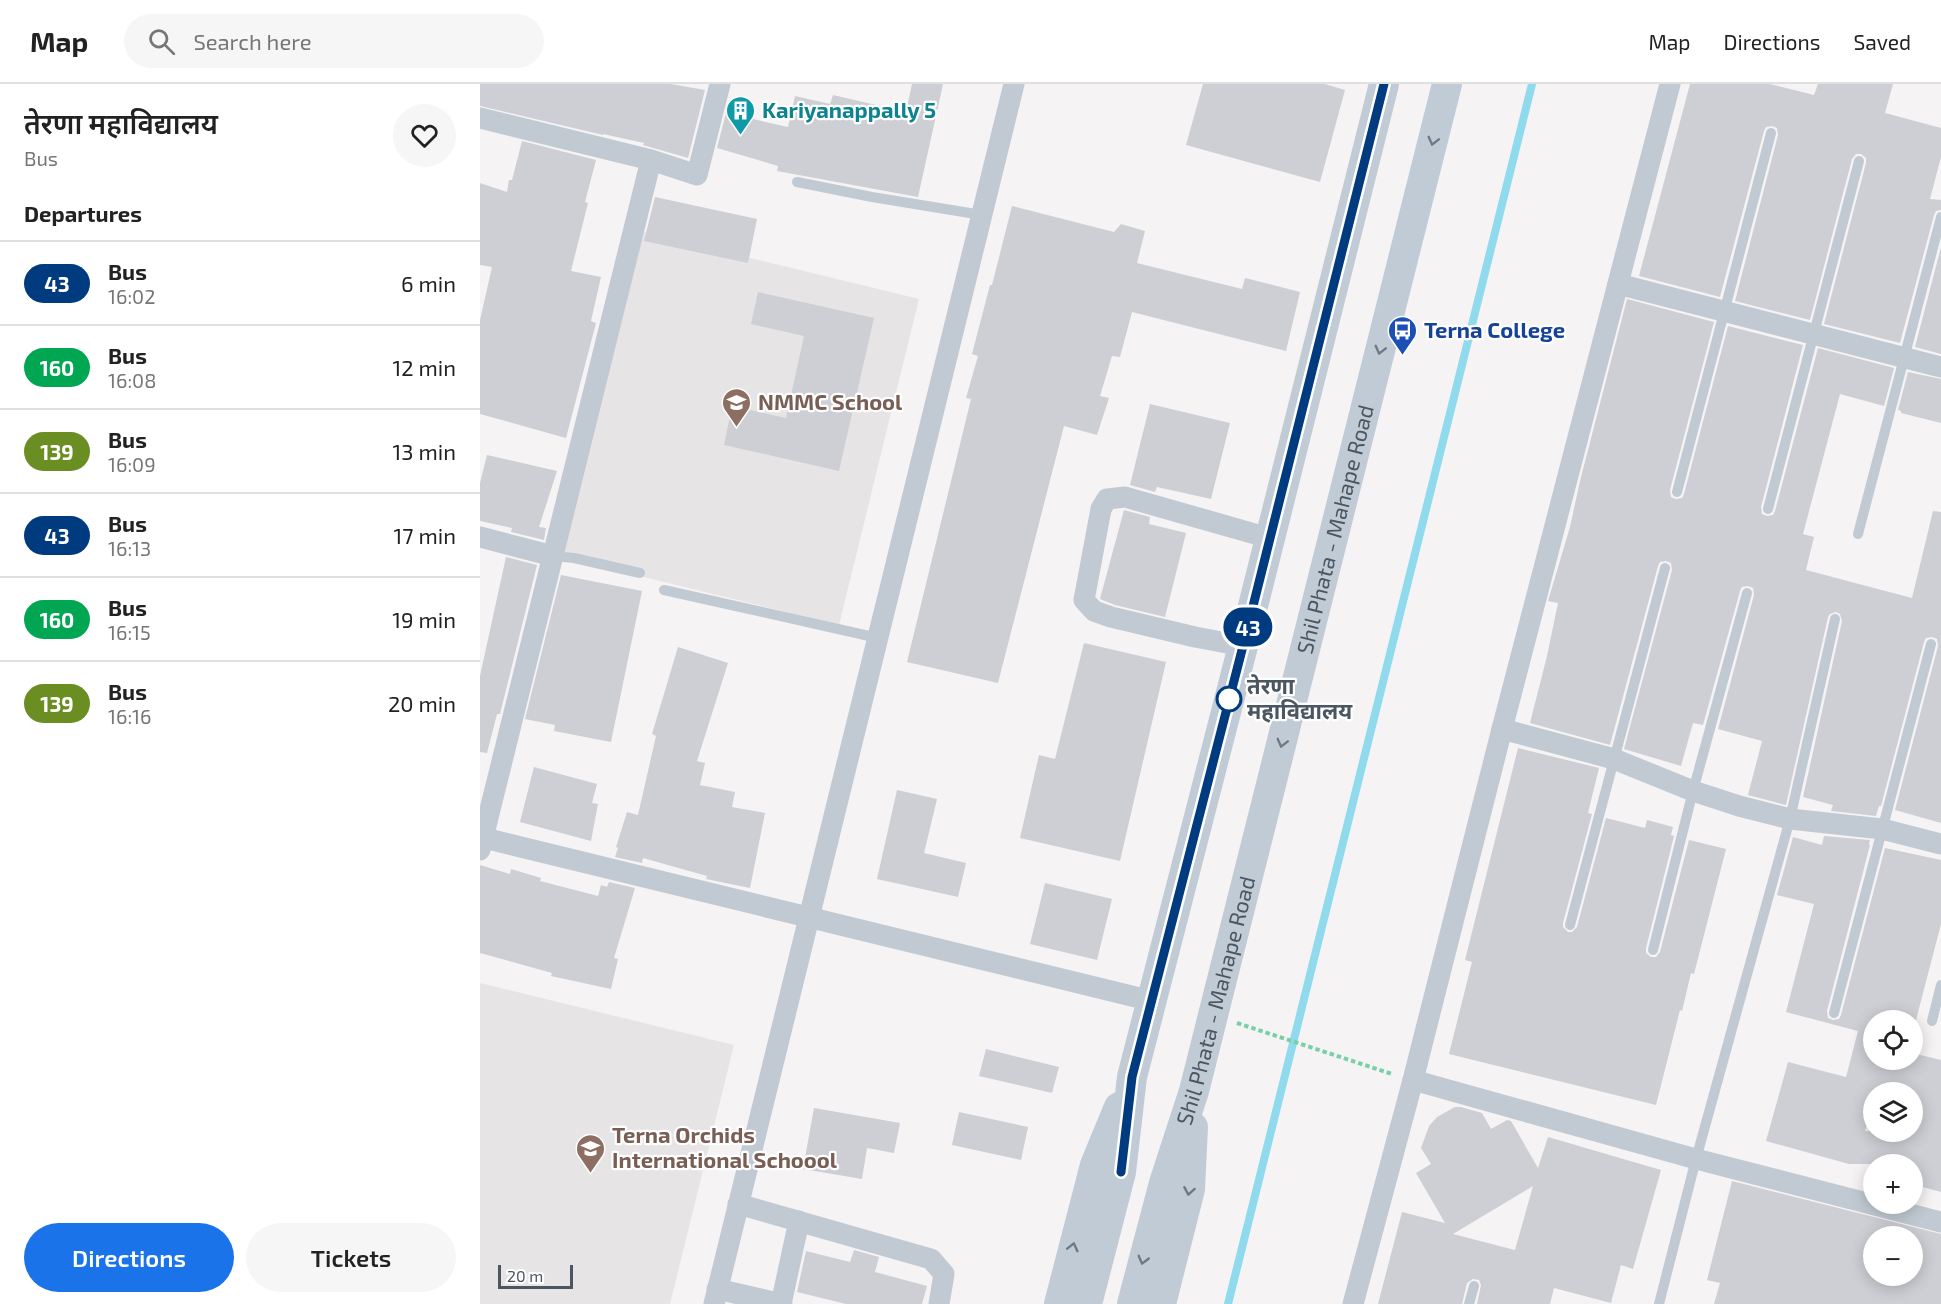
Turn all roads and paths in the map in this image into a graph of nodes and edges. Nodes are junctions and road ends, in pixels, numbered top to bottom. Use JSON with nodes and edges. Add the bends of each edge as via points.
{"nodes":[{"id":1,"x":720,"y":84,"type":"edge"},
{"id":2,"x":1014,"y":84,"type":"edge"},
{"id":3,"x":1384,"y":84,"type":"edge"},
{"id":4,"x":1448,"y":84,"type":"edge"},
{"id":5,"x":1670,"y":84,"type":"edge"},
{"id":6,"x":480,"y":118,"type":"edge"},
{"id":7,"x":1771,"y":133,"type":"dead end"},
{"id":8,"x":651,"y":160,"type":"junction"},
{"id":9,"x":1859,"y":160,"type":"dead end"},
{"id":10,"x":797,"y":182,"type":"dead end"},
{"id":11,"x":982,"y":215,"type":"junction"},
{"id":12,"x":1941,"y":217,"type":"edge"},
{"id":13,"x":1618,"y":284,"type":"junction"},
{"id":14,"x":1724,"y":311,"type":"junction"},
{"id":15,"x":1814,"y":334,"type":"junction"},
{"id":16,"x":1904,"y":358,"type":"junction"},
{"id":17,"x":1941,"y":368,"type":"edge"},
{"id":18,"x":1677,"y":492,"type":"dead end"},
{"id":19,"x":1768,"y":509,"type":"dead end"},
{"id":20,"x":1858,"y":534,"type":"dead end"},
{"id":21,"x":480,"y":537,"type":"edge"},
{"id":22,"x":1269,"y":538,"type":"junction"},
{"id":23,"x":553,"y":556,"type":"junction"},
{"id":24,"x":1665,"y":568,"type":"dead end"},
{"id":25,"x":640,"y":573,"type":"dead end"},
{"id":26,"x":664,"y":590,"type":"dead end"},
{"id":27,"x":1748,"y":593,"type":"dead end"},
{"id":28,"x":1835,"y":619,"type":"dead end"},
{"id":29,"x":878,"y":639,"type":"junction"},
{"id":30,"x":1931,"y":644,"type":"dead end"},
{"id":31,"x":1243,"y":646,"type":"junction"},
{"id":32,"x":1502,"y":729,"type":"junction"},
{"id":33,"x":1614,"y":759,"type":"junction"},
{"id":34,"x":1693,"y":792,"type":"junction"},
{"id":35,"x":1790,"y":819,"type":"junction"},
{"id":36,"x":1882,"y":829,"type":"junction"},
{"id":37,"x":481,"y":841,"type":"edge"},
{"id":38,"x":1941,"y":844,"type":"edge"},
{"id":39,"x":809,"y":916,"type":"junction"},
{"id":40,"x":1570,"y":924,"type":"dead end"},
{"id":41,"x":1653,"y":950,"type":"dead end"},
{"id":42,"x":1941,"y":985,"type":"edge"},
{"id":43,"x":1152,"y":1000,"type":"junction"},
{"id":44,"x":1834,"y":1013,"type":"dead end"},
{"id":45,"x":1213,"y":1015,"type":"junction"},
{"id":46,"x":1932,"y":1021,"type":"dead end"},
{"id":47,"x":1132,"y":1077,"type":"junction"},
{"id":48,"x":1413,"y":1080,"type":"junction"},
{"id":49,"x":1194,"y":1091,"type":"junction"},
{"id":50,"x":1696,"y":1159,"type":"junction"},
{"id":51,"x":738,"y":1204,"type":"junction"},
{"id":52,"x":799,"y":1221,"type":"junction"},
{"id":53,"x":1941,"y":1222,"type":"edge"},
{"id":54,"x":1474,"y":1286,"type":"dead end"},
{"id":55,"x":715,"y":1297,"type":"edge"},
{"id":56,"x":781,"y":1304,"type":"edge"},
{"id":57,"x":939,"y":1304,"type":"edge"},
{"id":58,"x":1059,"y":1304,"type":"edge"},
{"id":59,"x":1087,"y":1304,"type":"edge"},
{"id":60,"x":1132,"y":1304,"type":"edge"},
{"id":61,"x":1161,"y":1304,"type":"edge"},
{"id":62,"x":1353,"y":1304,"type":"edge"},
{"id":63,"x":1469,"y":1304,"type":"edge"},
{"id":64,"x":1659,"y":1304,"type":"edge"}],
"edges":[{"from":1,"to":8,"type":"street","via":[[698,175]]},
{"from":2,"to":11,"type":"street"},
{"from":3,"to":22,"type":"main road"},
{"from":4,"to":45,"type":"main road","name":"Shil Phata - Mahape Road","one_way":true},
{"from":5,"to":13,"type":"street"},
{"from":6,"to":8,"type":"street"},
{"from":7,"to":14,"type":"lane"},
{"from":8,"to":23,"type":"street"},
{"from":9,"to":15,"type":"lane"},
{"from":10,"to":11,"type":"lane"},
{"from":11,"to":29,"type":"street"},
{"from":12,"to":16,"type":"lane"},
{"from":13,"to":14,"type":"street"},
{"from":13,"to":32,"type":"street"},
{"from":14,"to":15,"type":"street"},
{"from":14,"to":18,"type":"lane"},
{"from":15,"to":16,"type":"street"},
{"from":15,"to":19,"type":"lane"},
{"from":16,"to":17,"type":"street"},
{"from":16,"to":20,"type":"lane"},
{"from":21,"to":23,"type":"street"},
{"from":22,"to":31,"type":"main road"},
{"from":22,"to":31,"type":"street","via":[[1125,497],[1107,499],[1101,509],[1084,600],[1094,612]]},
{"from":23,"to":25,"type":"lane"},
{"from":23,"to":37,"type":"street"},
{"from":24,"to":33,"type":"lane"},
{"from":26,"to":29,"type":"lane"},
{"from":27,"to":34,"type":"lane"},
{"from":28,"to":35,"type":"lane"},
{"from":29,"to":39,"type":"street"},
{"from":30,"to":36,"type":"lane"},
{"from":31,"to":43,"type":"main road"},
{"from":32,"to":33,"type":"street"},
{"from":32,"to":48,"type":"street"},
{"from":33,"to":34,"type":"street"},
{"from":33,"to":40,"type":"lane"},
{"from":34,"to":35,"type":"street"},
{"from":34,"to":41,"type":"lane"},
{"from":35,"to":36,"type":"street"},
{"from":35,"to":50,"type":"lane"},
{"from":36,"to":38,"type":"street"},
{"from":36,"to":44,"type":"lane"},
{"from":37,"to":39,"type":"street"},
{"from":39,"to":43,"type":"street"},
{"from":39,"to":51,"type":"street"},
{"from":42,"to":46,"type":"lane"},
{"from":43,"to":47,"type":"main road"},
{"from":45,"to":48,"type":"path"},
{"from":45,"to":49,"type":"main road","name":"Shil Phata - Mahape Road"},
{"from":58,"to":47,"type":"main road","one_way":true,"via":[[1095,1165]]},
{"from":47,"to":59,"type":"main road","via":[[1121,1172]]},
{"from":48,"to":50,"type":"street"},
{"from":48,"to":62,"type":"street"},
{"from":49,"to":60,"type":"main road","name":"Shil Phata - Mahape Road","one_way":true,"via":[[1164,1183]]},
{"from":49,"to":61,"type":"main road","one_way":true,"via":[[1190,1189]]},
{"from":50,"to":53,"type":"street"},
{"from":50,"to":64,"type":"lane"},
{"from":51,"to":52,"type":"street"},
{"from":51,"to":55,"type":"street"},
{"from":52,"to":56,"type":"street"},
{"from":52,"to":57,"type":"street","via":[[931,1259],[944,1274]]},
{"from":54,"to":63,"type":"lane"},
{"from":55,"to":56,"type":"street"}]}
